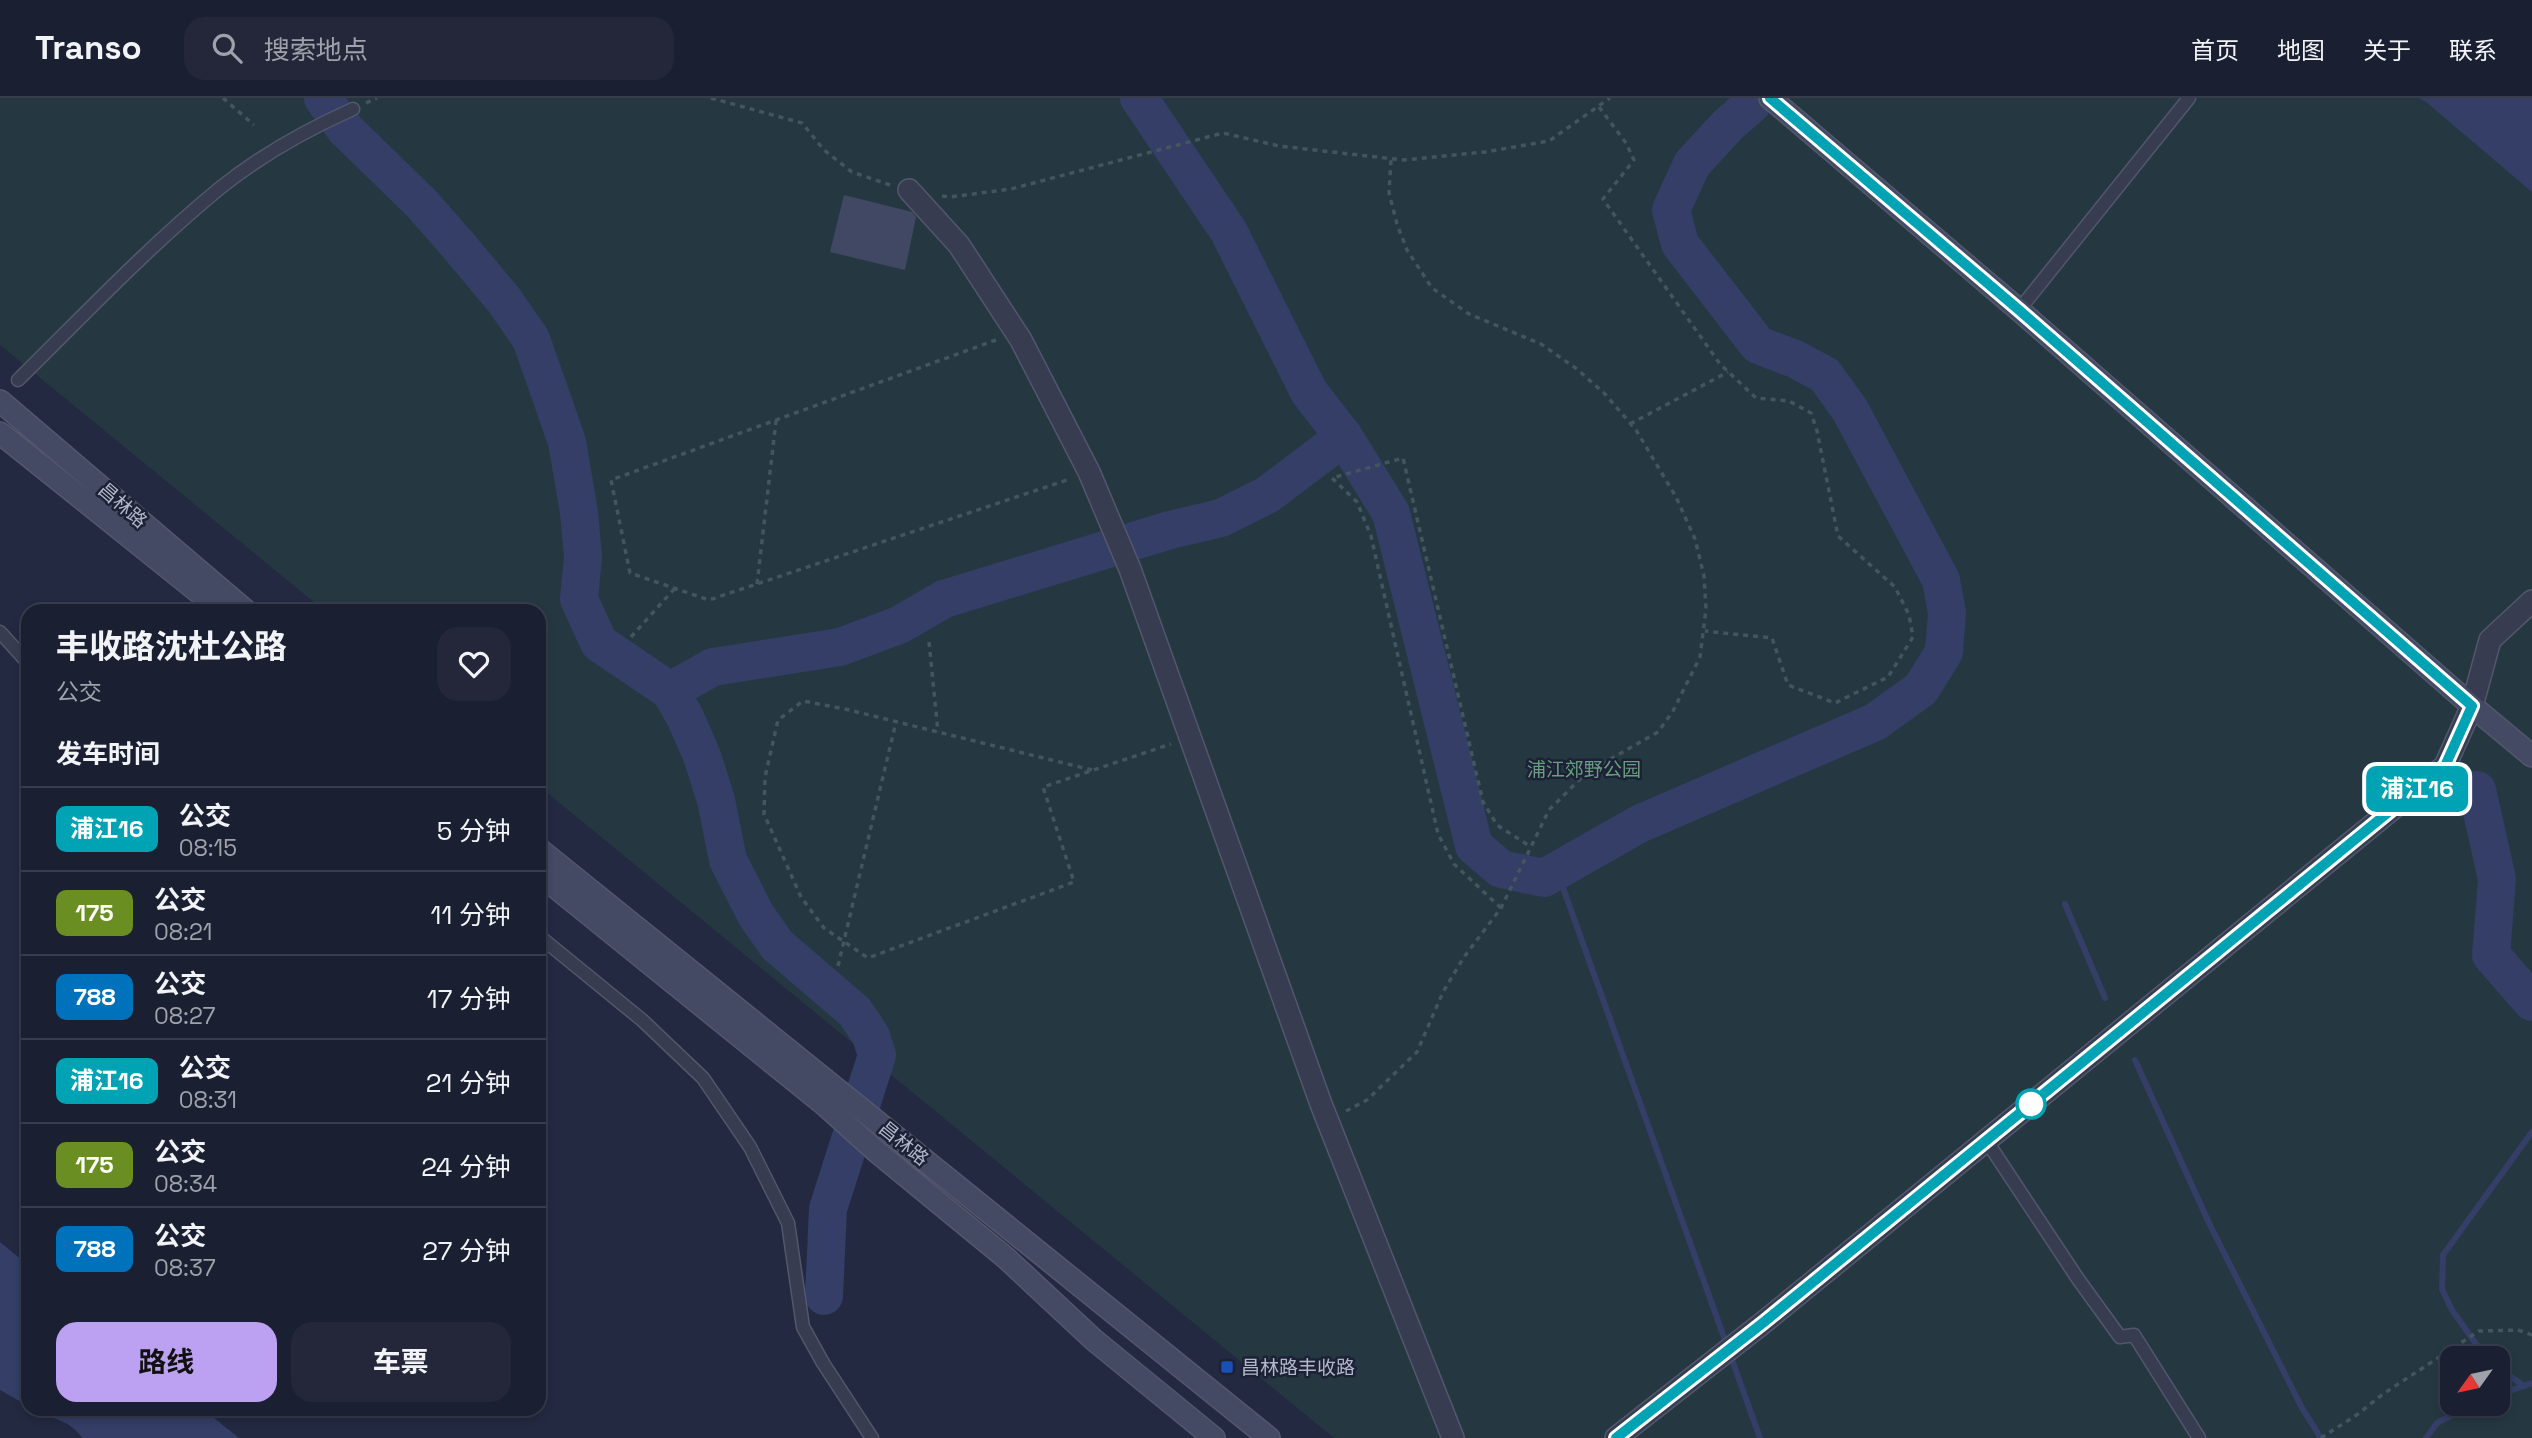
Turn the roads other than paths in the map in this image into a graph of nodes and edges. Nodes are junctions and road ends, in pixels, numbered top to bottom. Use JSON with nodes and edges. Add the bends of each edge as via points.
{"nodes":[{"id":1,"x":1770,"y":98,"type":"edge"},
{"id":2,"x":2189,"y":98,"type":"edge"},
{"id":3,"x":353,"y":109,"type":"dead end"},
{"id":4,"x":909,"y":190,"type":"road end"},
{"id":5,"x":2019,"y":310,"type":"junction"},
{"id":6,"x":18,"y":380,"type":"dead end"},
{"id":7,"x":0,"y":401,"type":"edge"},
{"id":8,"x":0,"y":433,"type":"edge"},
{"id":9,"x":2532,"y":601,"type":"edge"},
{"id":10,"x":213,"y":604,"type":"edge"},
{"id":11,"x":238,"y":604,"type":"edge"},
{"id":12,"x":0,"y":632,"type":"edge"},
{"id":13,"x":21,"y":655,"type":"edge"},
{"id":14,"x":2472,"y":706,"type":"junction"},
{"id":15,"x":2532,"y":756,"type":"edge"},
{"id":16,"x":546,"y":855,"type":"edge"},
{"id":17,"x":546,"y":879,"type":"edge"},
{"id":18,"x":546,"y":942,"type":"edge"},
{"id":19,"x":830,"y":1096,"type":"junction"},
{"id":20,"x":1986,"y":1140,"type":"junction"},
{"id":21,"x":872,"y":1438,"type":"edge"},
{"id":22,"x":1214,"y":1438,"type":"edge"},
{"id":23,"x":1269,"y":1438,"type":"edge"},
{"id":24,"x":1453,"y":1438,"type":"edge"},
{"id":25,"x":1616,"y":1438,"type":"edge"},
{"id":26,"x":2199,"y":1438,"type":"edge"}],
"edges":[{"from":1,"to":5,"type":"street"},
{"from":2,"to":5,"type":"lane"},
{"from":3,"to":6,"type":"lane","via":[[263,157],[221,187]]},
{"from":4,"to":24,"type":"street","via":[[959,245],[1016,333],[1089,472],[1130,569],[1327,1120]]},
{"from":5,"to":14,"type":"street"},
{"from":7,"to":11,"type":"street","name":"昌林路"},
{"from":8,"to":10,"type":"street","name":"昌林路"},
{"from":9,"to":14,"type":"street","via":[[2490,640]]},
{"from":12,"to":13,"type":"lane"},
{"from":14,"to":15,"type":"street"},
{"from":14,"to":20,"type":"street","via":[[2445,766]]},
{"from":16,"to":19,"type":"street","name":"昌林路"},
{"from":17,"to":19,"type":"street","name":"昌林路"},
{"from":18,"to":21,"type":"lane","via":[[642,1020],[703,1078],[750,1147],[788,1223],[803,1326]]},
{"from":19,"to":22,"type":"street","name":"昌林路","via":[[877,1152]]},
{"from":19,"to":23,"type":"street","name":"昌林路","via":[[889,1131]]},
{"from":20,"to":25,"type":"street"},
{"from":20,"to":26,"type":"lane","via":[[2119,1336],[2134,1335]]}]}
